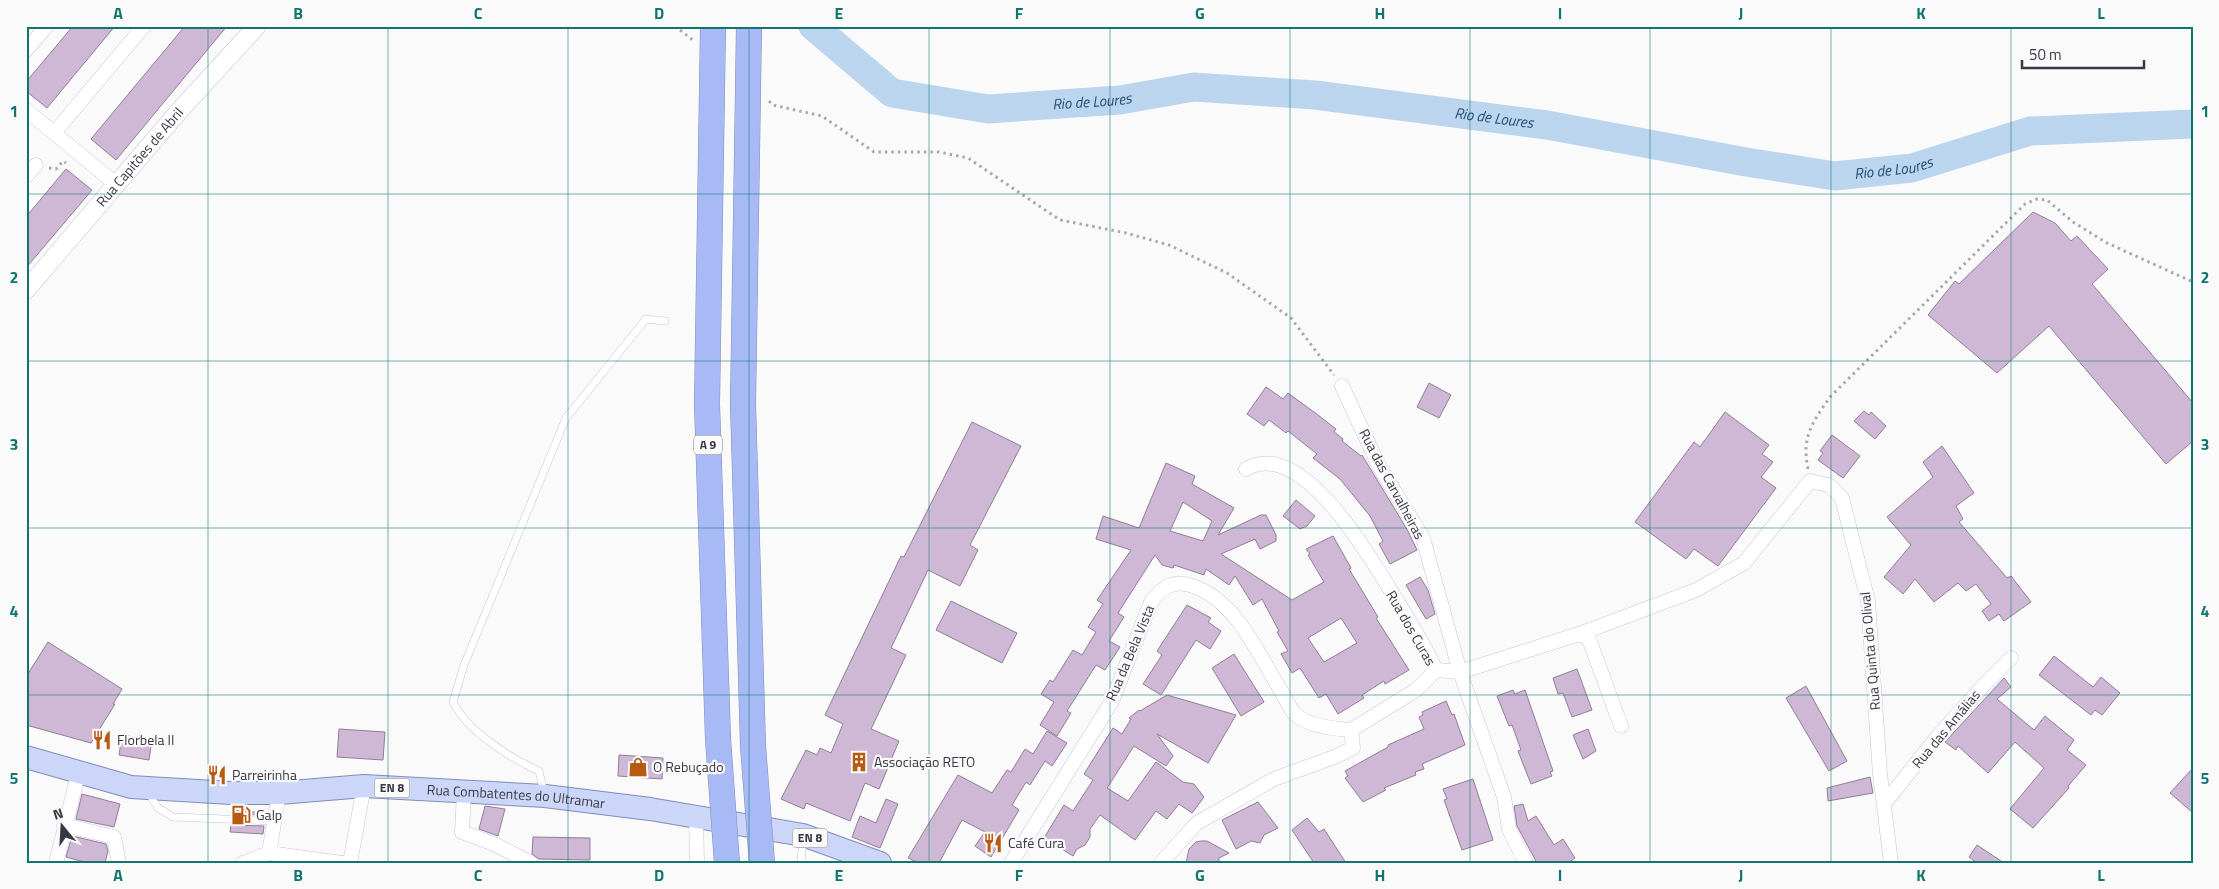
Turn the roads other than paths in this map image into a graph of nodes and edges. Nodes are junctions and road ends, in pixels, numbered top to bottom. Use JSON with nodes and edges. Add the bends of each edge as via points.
{"nodes":[{"id":1,"x":47,"y":26,"type":"edge"},
{"id":2,"x":144,"y":26,"type":"edge"},
{"id":3,"x":257,"y":26,"type":"edge"},
{"id":4,"x":749,"y":26,"type":"edge"},
{"id":5,"x":706,"y":36,"type":"edge"},
{"id":6,"x":26,"y":50,"type":"edge"},
{"id":7,"x":26,"y":110,"type":"edge"},
{"id":8,"x":54,"y":133,"type":"junction"},
{"id":9,"x":36,"y":165,"type":"road end"},
{"id":10,"x":26,"y":176,"type":"edge"},
{"id":11,"x":116,"y":184,"type":"junction"},
{"id":12,"x":26,"y":290,"type":"edge"},
{"id":13,"x":665,"y":321,"type":"dead end"},
{"id":14,"x":1342,"y":386,"type":"road end"},
{"id":15,"x":1246,"y":469,"type":"dead end"},
{"id":16,"x":1579,"y":634,"type":"junction"},
{"id":17,"x":2011,"y":658,"type":"dead end"},
{"id":18,"x":1436,"y":670,"type":"junction"},
{"id":19,"x":1460,"y":672,"type":"junction"},
{"id":20,"x":1621,"y":726,"type":"dead end"},
{"id":21,"x":1351,"y":730,"type":"junction"},
{"id":22,"x":26,"y":757,"type":"edge"},
{"id":23,"x":79,"y":771,"type":"junction"},
{"id":24,"x":364,"y":786,"type":"junction"},
{"id":25,"x":146,"y":787,"type":"junction"},
{"id":26,"x":279,"y":793,"type":"junction"},
{"id":27,"x":464,"y":793,"type":"junction"},
{"id":28,"x":545,"y":796,"type":"junction"},
{"id":29,"x":1884,"y":804,"type":"junction"},
{"id":30,"x":696,"y":815,"type":"junction"},
{"id":31,"x":274,"y":820,"type":"junction"},
{"id":32,"x":64,"y":824,"type":"junction"},
{"id":33,"x":803,"y":835,"type":"junction"},
{"id":34,"x":269,"y":853,"type":"junction"},
{"id":35,"x":56,"y":863,"type":"edge"},
{"id":36,"x":119,"y":863,"type":"edge"},
{"id":37,"x":243,"y":863,"type":"edge"},
{"id":38,"x":342,"y":863,"type":"edge"},
{"id":39,"x":350,"y":863,"type":"edge"},
{"id":40,"x":530,"y":863,"type":"edge"},
{"id":41,"x":697,"y":863,"type":"edge"},
{"id":42,"x":727,"y":863,"type":"edge"},
{"id":43,"x":762,"y":863,"type":"edge"},
{"id":44,"x":801,"y":863,"type":"edge"},
{"id":45,"x":880,"y":863,"type":"edge"},
{"id":46,"x":1011,"y":863,"type":"edge"},
{"id":47,"x":1161,"y":863,"type":"edge"},
{"id":48,"x":1526,"y":863,"type":"edge"},
{"id":49,"x":1891,"y":863,"type":"edge"}],
"edges":[{"from":1,"to":6,"type":"street"},
{"from":2,"to":8,"type":"street"},
{"from":3,"to":11,"type":"street","name":"Rua Capitões de Abril"},
{"from":4,"to":43,"type":"highway","bridge":true,"via":[[743,404],[753,746]]},
{"from":5,"to":42,"type":"highway","number":"A 9","bridge":true,"via":[[707,404],[718,739]]},
{"from":7,"to":8,"type":"street"},
{"from":8,"to":11,"type":"street"},
{"from":9,"to":10,"type":"street"},
{"from":11,"to":12,"type":"street","name":"Rua Capitões de Abril"},
{"from":13,"to":28,"type":"lane","via":[[646,319],[566,418],[464,665],[453,702],[459,715],[513,760],[539,771]]},
{"from":14,"to":19,"type":"street","name":"Rua das Carvalheiras","via":[[1379,466],[1423,538]]},
{"from":15,"to":18,"type":"street","name":"Rua dos Curas","via":[[1255,464],[1286,468],[1306,481],[1336,509],[1424,644]]},
{"from":16,"to":19,"type":"street"},
{"from":16,"to":20,"type":"street","via":[[1589,639]]},
{"from":16,"to":29,"type":"street","name":"Rua Quinta do Olival","via":[[1696,590],[1744,563],[1810,482],[1829,485],[1842,498],[1868,601]]},
{"from":17,"to":29,"type":"street","name":"Rua das Amálias","via":[[1945,728]]},
{"from":18,"to":19,"type":"street"},
{"from":18,"to":21,"type":"street","name":"Rua dos Curas","via":[[1416,690]]},
{"from":19,"to":48,"type":"street","name":"Rua das Carvalheiras","via":[[1504,797],[1509,829]]},
{"from":21,"to":46,"type":"street","name":"Rua da Bela Vista","via":[[1327,728],[1296,716],[1238,621],[1208,592],[1186,584],[1170,584],[1151,602],[1112,701]]},
{"from":21,"to":47,"type":"street","via":[[1353,748],[1274,779],[1198,823]]},
{"from":22,"to":23,"type":"main road","name":"Rua Combatentes do Ultramar","number":"EN 8"},
{"from":23,"to":25,"type":"main road","name":"Rua Combatentes do Ultramar","number":"EN 8","via":[[131,787]]},
{"from":23,"to":32,"type":"street"},
{"from":24,"to":26,"type":"main road","name":"Rua Combatentes do Ultramar","number":"EN 8"},
{"from":24,"to":27,"type":"main road","name":"Rua Combatentes do Ultramar","number":"EN 8"},
{"from":24,"to":39,"type":"street"},
{"from":25,"to":26,"type":"main road","name":"Rua Combatentes do Ultramar","number":"EN 8"},
{"from":25,"to":31,"type":"lane","via":[[158,808],[173,817]]},
{"from":26,"to":31,"type":"street"},
{"from":27,"to":28,"type":"main road","name":"Rua Combatentes do Ultramar","number":"EN 8"},
{"from":27,"to":40,"type":"street","via":[[462,832]]},
{"from":28,"to":30,"type":"main road","name":"Rua Combatentes do Ultramar","number":"EN 8"},
{"from":29,"to":49,"type":"street","name":"Rua Quinta do Olival"},
{"from":30,"to":33,"type":"main road","name":"Rua Combatentes do Ultramar","number":"EN 8"},
{"from":30,"to":41,"type":"street"},
{"from":31,"to":34,"type":"street"},
{"from":32,"to":35,"type":"street"},
{"from":32,"to":36,"type":"street","via":[[114,837]]},
{"from":33,"to":44,"type":"lane"},
{"from":33,"to":45,"type":"main road","number":"EN 8"},
{"from":34,"to":37,"type":"street"},
{"from":34,"to":38,"type":"street"}]}
